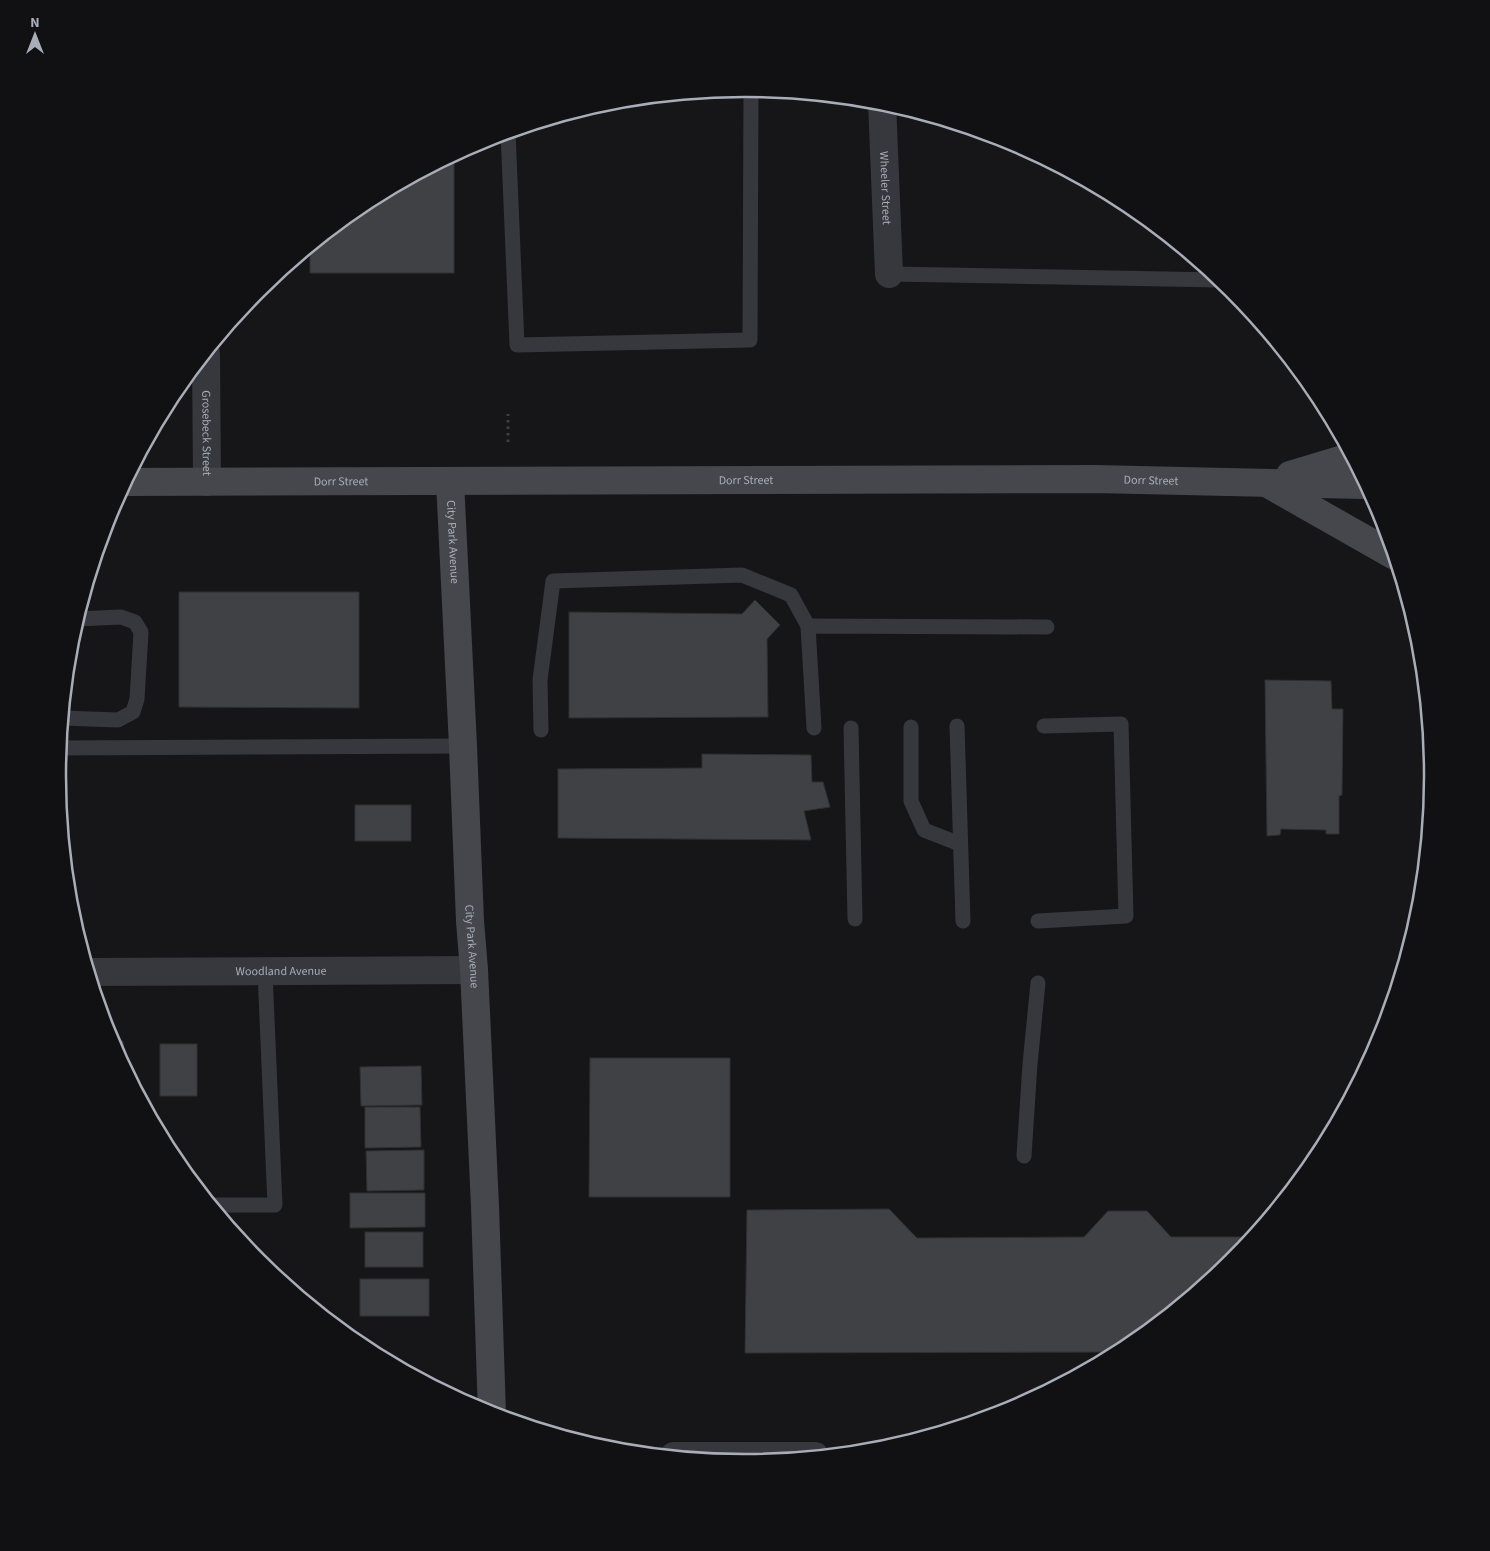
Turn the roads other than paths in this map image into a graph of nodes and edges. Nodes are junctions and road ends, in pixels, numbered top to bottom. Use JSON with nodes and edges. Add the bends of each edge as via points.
{"nodes":[{"id":1,"x":751,"y":97,"type":"edge"},
{"id":2,"x":882,"y":111,"type":"edge"},
{"id":3,"x":508,"y":140,"type":"edge"},
{"id":4,"x":889,"y":274,"type":"joint"},
{"id":5,"x":1208,"y":280,"type":"edge"},
{"id":6,"x":206,"y":363,"type":"edge"},
{"id":7,"x":1345,"y":458,"type":"edge"},
{"id":8,"x":450,"y":481,"type":"junction"},
{"id":9,"x":133,"y":482,"type":"edge"},
{"id":10,"x":208,"y":482,"type":"junction"},
{"id":11,"x":1265,"y":482,"type":"junction"},
{"id":12,"x":1358,"y":485,"type":"edge"},
{"id":13,"x":1386,"y":551,"type":"edge"},
{"id":14,"x":85,"y":619,"type":"edge"},
{"id":15,"x":808,"y":626,"type":"junction"},
{"id":16,"x":1047,"y":627,"type":"dead end"},
{"id":17,"x":69,"y":718,"type":"edge"},
{"id":18,"x":957,"y":726,"type":"dead end"},
{"id":19,"x":1044,"y":726,"type":"dead end"},
{"id":20,"x":911,"y":727,"type":"dead end"},
{"id":21,"x":814,"y":728,"type":"dead end"},
{"id":22,"x":851,"y":728,"type":"dead end"},
{"id":23,"x":540,"y":730,"type":"dead end"},
{"id":24,"x":463,"y":746,"type":"junction"},
{"id":25,"x":67,"y":748,"type":"edge"},
{"id":26,"x":960,"y":844,"type":"junction"},
{"id":27,"x":855,"y":919,"type":"dead end"},
{"id":28,"x":963,"y":920,"type":"dead end"},
{"id":29,"x":1038,"y":921,"type":"dead end"},
{"id":30,"x":474,"y":970,"type":"junction"},
{"id":31,"x":95,"y":972,"type":"edge"},
{"id":32,"x":265,"y":972,"type":"junction"},
{"id":33,"x":1038,"y":983,"type":"dead end"},
{"id":34,"x":1024,"y":1156,"type":"dead end"},
{"id":35,"x":220,"y":1205,"type":"edge"},
{"id":36,"x":492,"y":1405,"type":"edge"}],
"edges":[{"from":1,"to":3,"type":"lane","via":[[750,340],[517,345]]},
{"from":2,"to":4,"type":"street","name":"Wheeler Street"},
{"from":4,"to":5,"type":"lane"},
{"from":6,"to":10,"type":"street","name":"Grosebeck Street"},
{"from":7,"to":11,"type":"main road"},
{"from":8,"to":10,"type":"main road","name":"Dorr Street"},
{"from":8,"to":11,"type":"main road","name":"Dorr Street","via":[[1095,479]]},
{"from":8,"to":24,"type":"main road","name":"City Park Avenue"},
{"from":9,"to":10,"type":"main road","name":"Dorr Street"},
{"from":11,"to":12,"type":"main road","name":"Dorr Street"},
{"from":11,"to":13,"type":"main road"},
{"from":14,"to":17,"type":"lane","via":[[121,617],[135,622],[141,632],[138,699],[133,712],[118,720]]},
{"from":15,"to":16,"type":"lane"},
{"from":15,"to":21,"type":"lane"},
{"from":15,"to":23,"type":"lane","via":[[791,595],[742,575],[553,581],[540,680]]},
{"from":18,"to":26,"type":"lane"},
{"from":19,"to":29,"type":"lane","via":[[1121,724],[1126,916]]},
{"from":20,"to":26,"type":"lane","via":[[911,801],[924,830]]},
{"from":22,"to":27,"type":"lane"},
{"from":24,"to":25,"type":"lane"},
{"from":24,"to":30,"type":"main road","name":"City Park Avenue"},
{"from":26,"to":28,"type":"lane"},
{"from":30,"to":32,"type":"street","name":"Woodland Avenue"},
{"from":30,"to":36,"type":"main road","name":"City Park Avenue"},
{"from":31,"to":32,"type":"street","name":"Woodland Avenue"},
{"from":32,"to":35,"type":"lane","via":[[275,1205]]},
{"from":33,"to":34,"type":"lane"}]}
